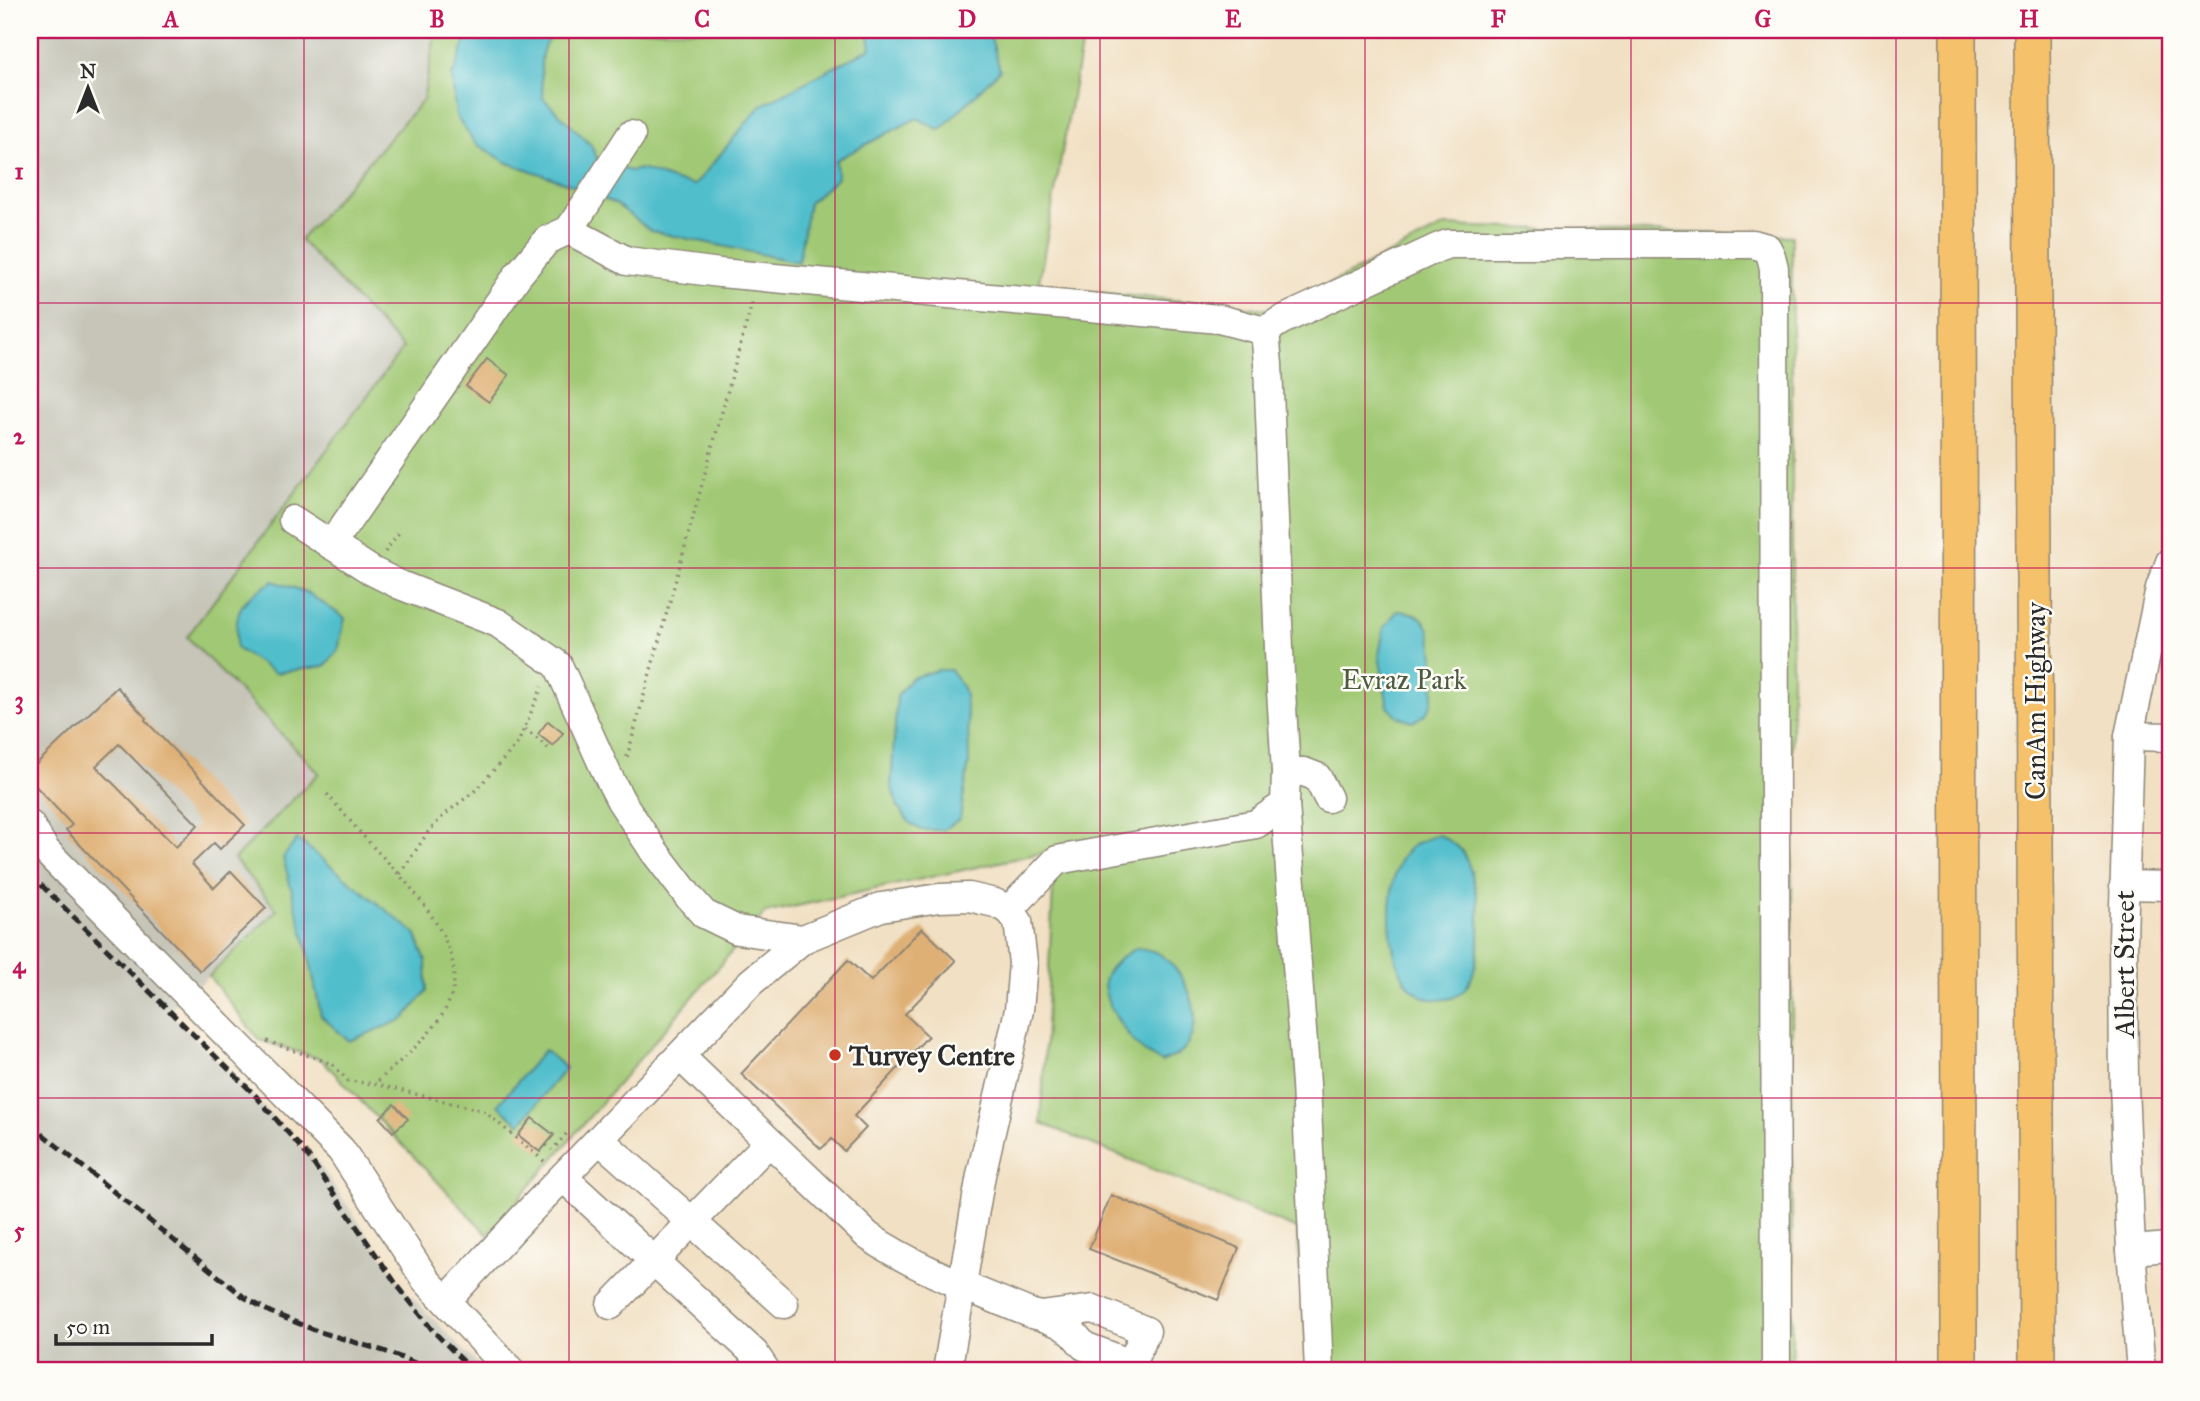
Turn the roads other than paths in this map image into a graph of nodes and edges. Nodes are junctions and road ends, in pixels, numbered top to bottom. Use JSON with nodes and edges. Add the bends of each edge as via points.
{"nodes":[{"id":1,"x":1958,"y":30,"type":"edge"},
{"id":2,"x":2032,"y":30,"type":"edge"},
{"id":3,"x":629,"y":139,"type":"dead end"},
{"id":4,"x":569,"y":230,"type":"junction"},
{"id":5,"x":1265,"y":331,"type":"junction"},
{"id":6,"x":293,"y":520,"type":"dead end"},
{"id":7,"x":331,"y":545,"type":"junction"},
{"id":8,"x":2170,"y":562,"type":"edge"},
{"id":9,"x":2129,"y":736,"type":"junction"},
{"id":10,"x":2170,"y":737,"type":"edge"},
{"id":11,"x":1286,"y":772,"type":"junction"},
{"id":12,"x":1328,"y":798,"type":"dead end"},
{"id":13,"x":1285,"y":804,"type":"junction"},
{"id":14,"x":30,"y":825,"type":"edge"},
{"id":15,"x":2124,"y":885,"type":"junction"},
{"id":16,"x":2170,"y":886,"type":"edge"},
{"id":17,"x":1009,"y":910,"type":"junction"},
{"id":18,"x":803,"y":939,"type":"junction"},
{"id":19,"x":680,"y":1056,"type":"junction"},
{"id":20,"x":600,"y":1140,"type":"junction"},
{"id":21,"x":769,"y":1142,"type":"junction"},
{"id":22,"x":564,"y":1178,"type":"junction"},
{"id":23,"x":692,"y":1222,"type":"junction"},
{"id":24,"x":2170,"y":1247,"type":"edge"},
{"id":25,"x":2131,"y":1250,"type":"junction"},
{"id":26,"x":654,"y":1261,"type":"junction"},
{"id":27,"x":962,"y":1286,"type":"junction"},
{"id":28,"x":446,"y":1301,"type":"junction"},
{"id":29,"x":784,"y":1304,"type":"dead end"},
{"id":30,"x":611,"y":1305,"type":"dead end"},
{"id":31,"x":1041,"y":1316,"type":"dead end"},
{"id":32,"x":511,"y":1371,"type":"edge"},
{"id":33,"x":766,"y":1371,"type":"edge"},
{"id":34,"x":947,"y":1371,"type":"edge"},
{"id":35,"x":1319,"y":1371,"type":"edge"},
{"id":36,"x":1776,"y":1371,"type":"edge"},
{"id":37,"x":1959,"y":1371,"type":"edge"},
{"id":38,"x":2037,"y":1371,"type":"edge"},
{"id":39,"x":2141,"y":1371,"type":"edge"}],
"edges":[{"from":1,"to":37,"type":"main road"},
{"from":2,"to":38,"type":"main road","name":"CanAm Highway"},
{"from":3,"to":4,"type":"street"},
{"from":4,"to":5,"type":"street","via":[[627,261],[1219,319]]},
{"from":4,"to":7,"type":"street","via":[[547,240],[518,275]]},
{"from":5,"to":11,"type":"street"},
{"from":5,"to":36,"type":"street","via":[[1448,244],[1753,244],[1767,248],[1771,256]]},
{"from":6,"to":7,"type":"street"},
{"from":7,"to":18,"type":"street","via":[[400,585],[498,623],[558,664],[621,802],[704,914],[737,930]]},
{"from":8,"to":9,"type":"street","name":"Albert Street","via":[[2160,589]]},
{"from":9,"to":10,"type":"street"},
{"from":9,"to":15,"type":"street","name":"Albert Street"},
{"from":11,"to":12,"type":"street","via":[[1317,777]]},
{"from":11,"to":13,"type":"street"},
{"from":13,"to":17,"type":"street","via":[[1256,824],[1057,860]]},
{"from":13,"to":35,"type":"street","via":[[1306,1084]]},
{"from":14,"to":28,"type":"street","via":[[45,850],[341,1150],[426,1280]]},
{"from":15,"to":16,"type":"street"},
{"from":15,"to":25,"type":"street","name":"Albert Street","via":[[2124,1086]]},
{"from":17,"to":18,"type":"street","via":[[969,897],[939,898],[881,907]]},
{"from":17,"to":27,"type":"street","via":[[1018,921],[1023,963],[1019,1010],[981,1175]]},
{"from":18,"to":19,"type":"street","via":[[751,982]]},
{"from":19,"to":20,"type":"street"},
{"from":19,"to":21,"type":"street"},
{"from":20,"to":22,"type":"street"},
{"from":20,"to":23,"type":"street"},
{"from":21,"to":23,"type":"street"},
{"from":21,"to":27,"type":"street","via":[[868,1236]]},
{"from":22,"to":26,"type":"street"},
{"from":22,"to":28,"type":"street"},
{"from":23,"to":26,"type":"street"},
{"from":23,"to":29,"type":"street"},
{"from":24,"to":25,"type":"street"},
{"from":25,"to":39,"type":"street","name":"Albert Street"},
{"from":26,"to":30,"type":"street"},
{"from":26,"to":33,"type":"street","via":[[754,1353]]},
{"from":27,"to":31,"type":"street"},
{"from":27,"to":34,"type":"street"},
{"from":28,"to":32,"type":"street"}]}
